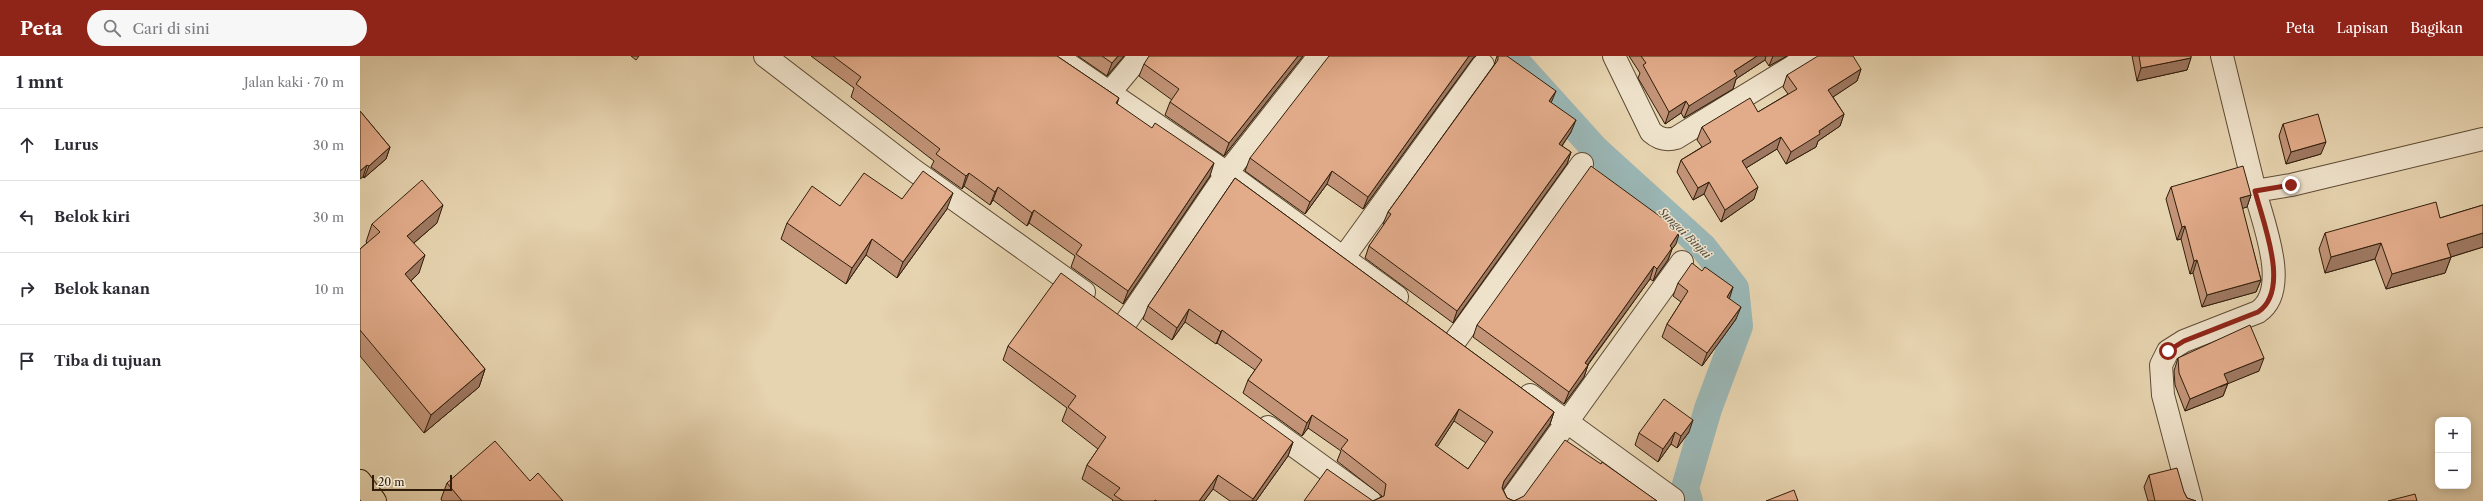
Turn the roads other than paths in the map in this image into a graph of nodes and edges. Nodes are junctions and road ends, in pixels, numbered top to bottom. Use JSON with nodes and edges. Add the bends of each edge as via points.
{"nodes":[{"id":1,"x":1056,"y":56,"type":"edge"},
{"id":2,"x":1140,"y":56,"type":"edge"},
{"id":3,"x":1319,"y":56,"type":"edge"},
{"id":4,"x":1614,"y":56,"type":"edge"},
{"id":5,"x":1810,"y":56,"type":"edge"},
{"id":6,"x":2222,"y":56,"type":"edge"},
{"id":7,"x":777,"y":60,"type":"edge"},
{"id":8,"x":1483,"y":65,"type":"dead end"},
{"id":9,"x":1110,"y":92,"type":"junction"},
{"id":10,"x":2483,"y":139,"type":"edge"},
{"id":11,"x":1582,"y":164,"type":"dead end"},
{"id":12,"x":1226,"y":173,"type":"junction"},
{"id":13,"x":2255,"y":191,"type":"junction"},
{"id":14,"x":1344,"y":257,"type":"junction"},
{"id":15,"x":1682,"y":262,"type":"dead end"},
{"id":16,"x":1412,"y":309,"type":"edge"},
{"id":17,"x":1126,"y":322,"type":"junction"},
{"id":18,"x":1437,"y":327,"type":"edge"},
{"id":19,"x":1145,"y":336,"type":"edge"},
{"id":20,"x":1514,"y":383,"type":"edge"},
{"id":21,"x":1254,"y":416,"type":"edge"},
{"id":22,"x":1565,"y":421,"type":"junction"},
{"id":23,"x":360,"y":480,"type":"edge"},
{"id":24,"x":1673,"y":499,"type":"dead end"},
{"id":25,"x":376,"y":501,"type":"edge"},
{"id":26,"x":1370,"y":501,"type":"edge"},
{"id":27,"x":1510,"y":501,"type":"edge"},
{"id":28,"x":2191,"y":501,"type":"edge"}],
"edges":[{"from":1,"to":9,"type":"street"},
{"from":2,"to":9,"type":"street"},
{"from":3,"to":12,"type":"street"},
{"from":4,"to":5,"type":"street","via":[[1651,132],[1669,140]]},
{"from":6,"to":13,"type":"street"},
{"from":7,"to":17,"type":"street","via":[[912,169]]},
{"from":8,"to":14,"type":"street"},
{"from":9,"to":12,"type":"street"},
{"from":10,"to":13,"type":"street","via":[[2291,185]]},
{"from":11,"to":18,"type":"street","via":[[1462,346]]},
{"from":12,"to":14,"type":"street"},
{"from":12,"to":17,"type":"street"},
{"from":13,"to":28,"type":"street","via":[[2273,261],[2275,281],[2267,306],[2258,312],[2184,341],[2168,351],[2161,365],[2163,395]]},
{"from":14,"to":16,"type":"street"},
{"from":15,"to":22,"type":"street"},
{"from":17,"to":19,"type":"street"},
{"from":20,"to":22,"type":"street"},
{"from":21,"to":26,"type":"street"},
{"from":22,"to":24,"type":"street"},
{"from":22,"to":27,"type":"street"},
{"from":23,"to":25,"type":"highway"}]}
